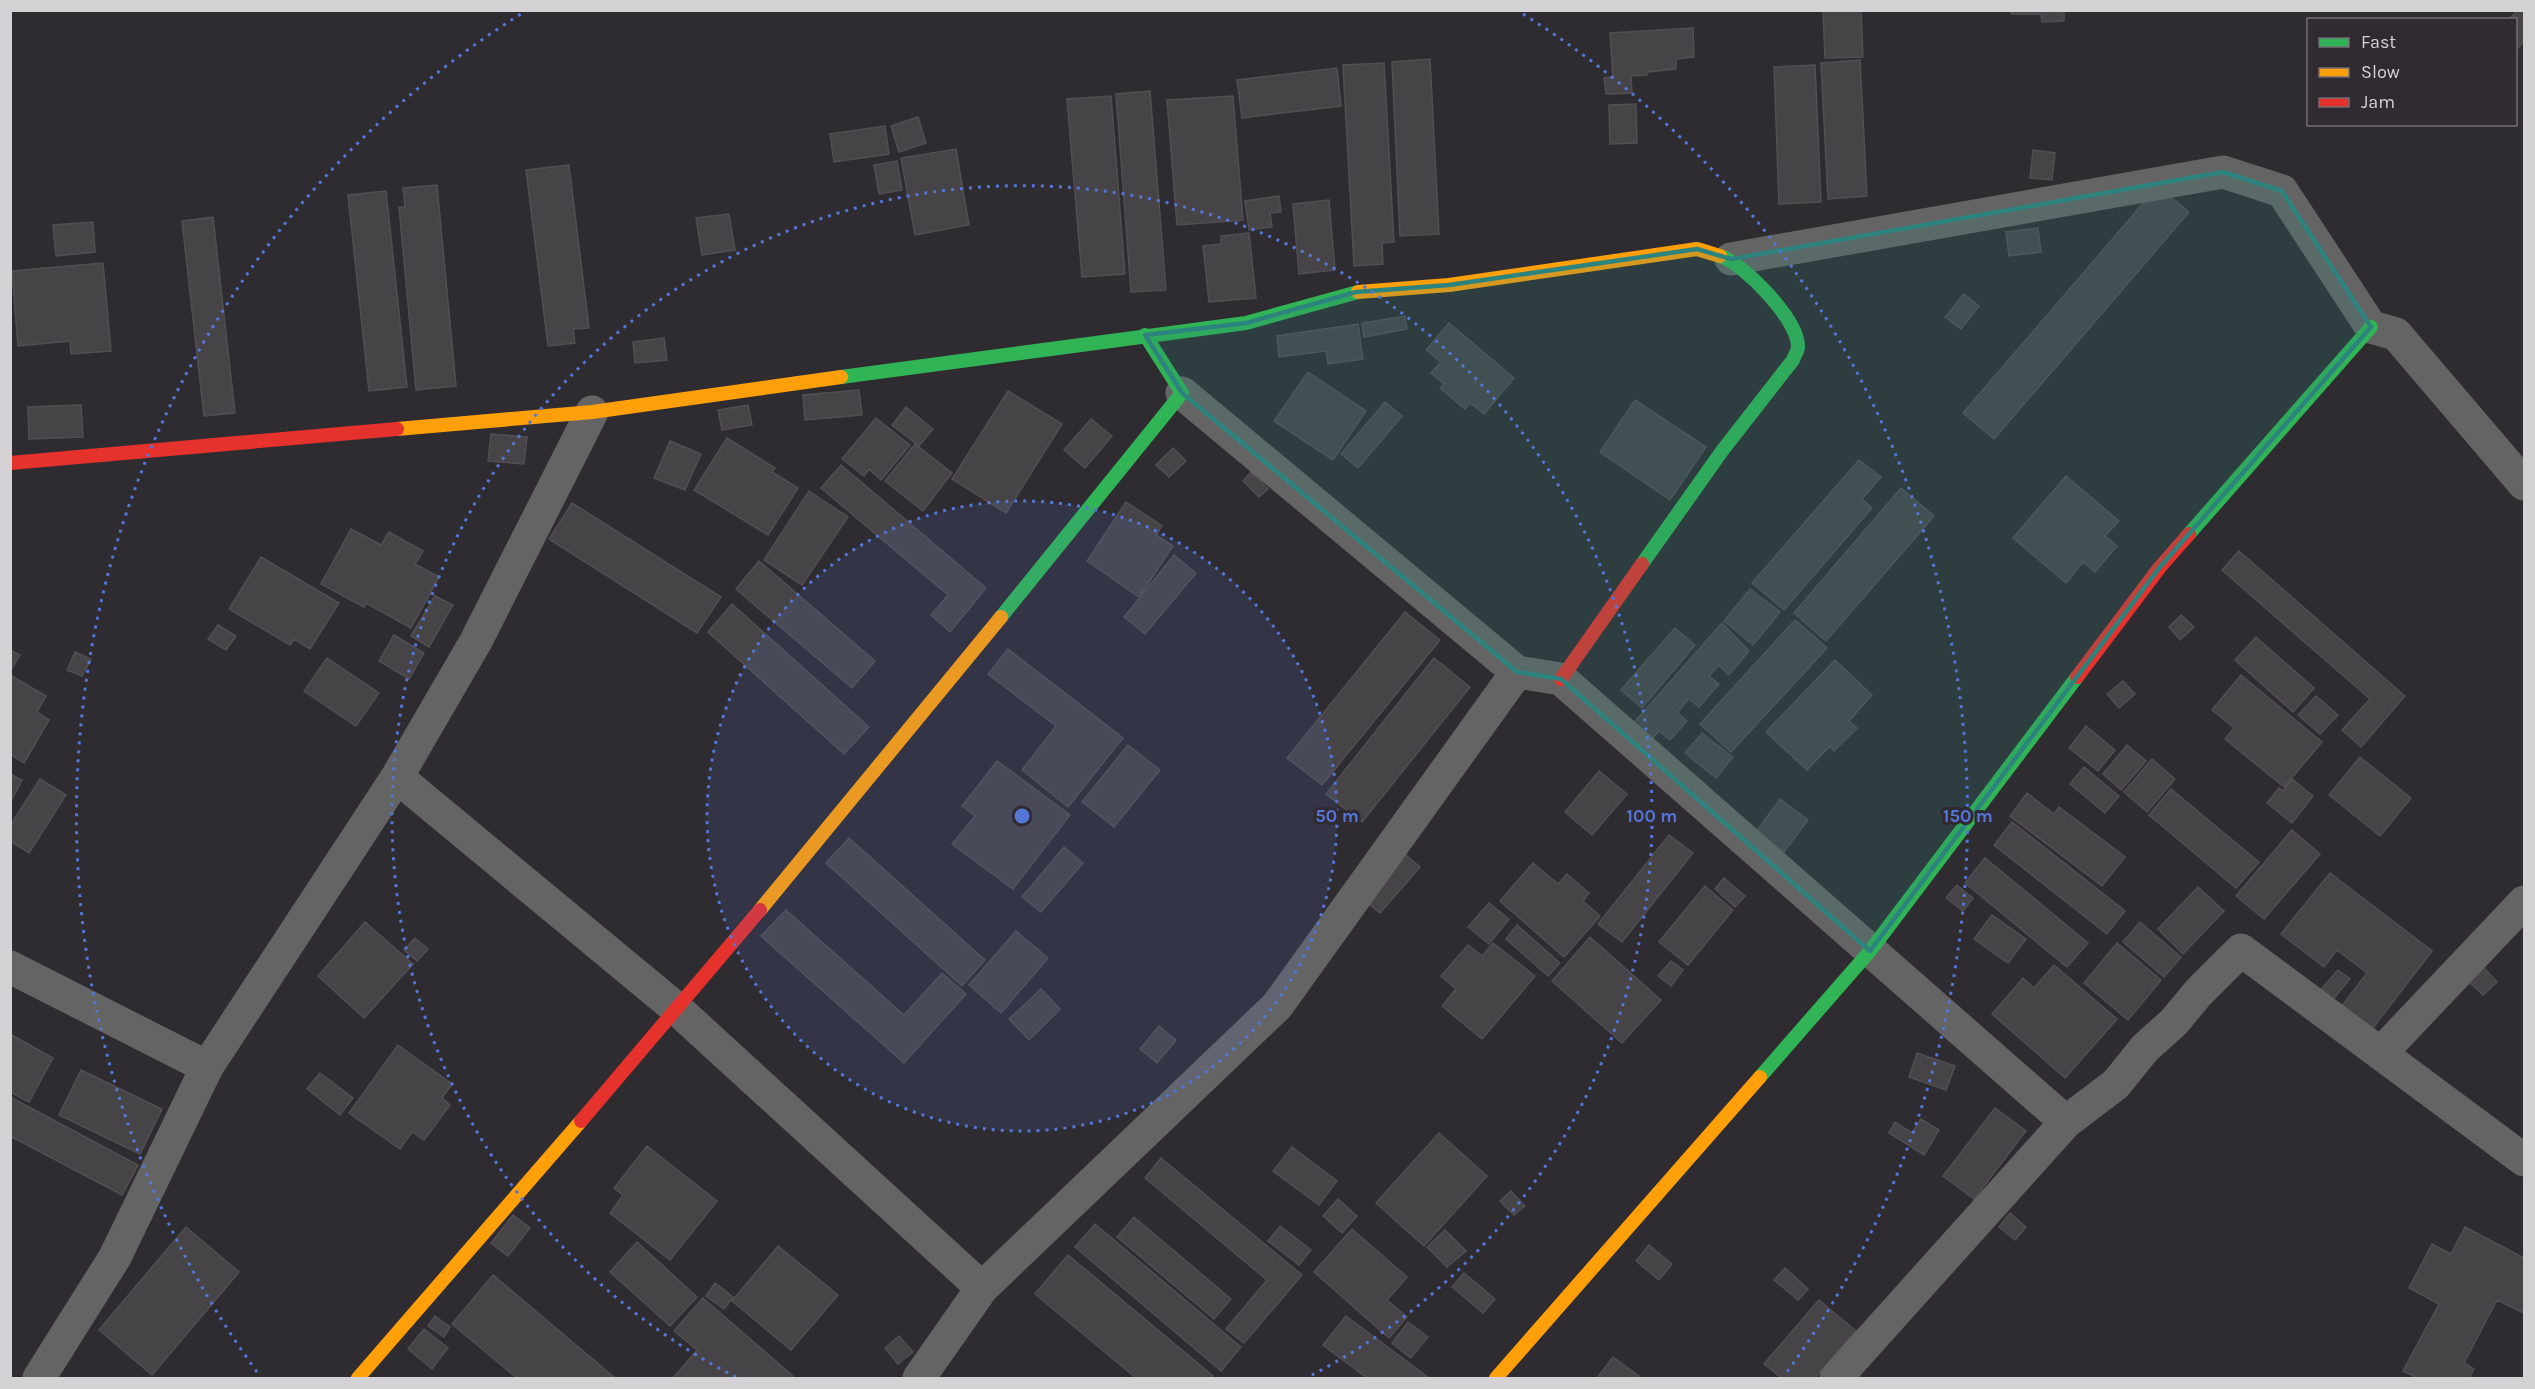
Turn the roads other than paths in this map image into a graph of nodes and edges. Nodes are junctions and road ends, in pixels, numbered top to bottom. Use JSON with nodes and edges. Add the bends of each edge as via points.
{"nodes":[{"id":1,"x":1731,"y":259,"type":"junction"},
{"id":2,"x":2371,"y":327,"type":"junction"},
{"id":3,"x":1145,"y":335,"type":"junction"},
{"id":4,"x":1182,"y":393,"type":"junction"},
{"id":5,"x":592,"y":412,"type":"junction"},
{"id":6,"x":10,"y":463,"type":"edge"},
{"id":7,"x":2524,"y":484,"type":"edge"},
{"id":8,"x":1517,"y":672,"type":"junction"},
{"id":9,"x":1561,"y":679,"type":"junction"},
{"id":10,"x":397,"y":777,"type":"junction"},
{"id":11,"x":2524,"y":902,"type":"edge"},
{"id":12,"x":1870,"y":951,"type":"junction"},
{"id":13,"x":10,"y":967,"type":"edge"},
{"id":14,"x":678,"y":1009,"type":"junction"},
{"id":15,"x":2381,"y":1053,"type":"junction"},
{"id":16,"x":207,"y":1067,"type":"junction"},
{"id":17,"x":2066,"y":1122,"type":"junction"},
{"id":18,"x":2524,"y":1160,"type":"edge"},
{"id":19,"x":982,"y":1288,"type":"junction"},
{"id":20,"x":39,"y":1378,"type":"edge"},
{"id":21,"x":358,"y":1378,"type":"edge"},
{"id":22,"x":919,"y":1378,"type":"edge"},
{"id":23,"x":1496,"y":1378,"type":"edge"},
{"id":24,"x":1836,"y":1378,"type":"edge"}],
"edges":[{"from":1,"to":2,"type":"street","via":[[2223,172],[2282,191]]},
{"from":1,"to":3,"type":"street","via":[[1697,249],[1449,285],[1356,292],[1246,323]]},
{"from":1,"to":9,"type":"street","via":[[1781,308],[1798,347],[1793,360],[1722,451]]},
{"from":2,"to":7,"type":"street","via":[[2396,334]]},
{"from":2,"to":12,"type":"street","via":[[2160,567]]},
{"from":3,"to":4,"type":"street"},
{"from":3,"to":5,"type":"street"},
{"from":4,"to":8,"type":"street"},
{"from":4,"to":14,"type":"street"},
{"from":5,"to":6,"type":"street"},
{"from":5,"to":10,"type":"street","via":[[476,641]]},
{"from":8,"to":9,"type":"street"},
{"from":8,"to":19,"type":"street","via":[[1277,1006]]},
{"from":9,"to":12,"type":"street"},
{"from":10,"to":14,"type":"street"},
{"from":10,"to":16,"type":"street"},
{"from":11,"to":15,"type":"street"},
{"from":12,"to":17,"type":"street"},
{"from":12,"to":23,"type":"street"},
{"from":13,"to":16,"type":"street"},
{"from":14,"to":19,"type":"street"},
{"from":14,"to":21,"type":"street"},
{"from":15,"to":17,"type":"street","via":[[2241,950],[2145,1048],[2116,1084]]},
{"from":15,"to":18,"type":"street"},
{"from":16,"to":20,"type":"street","via":[[115,1257]]},
{"from":17,"to":24,"type":"street"},
{"from":19,"to":22,"type":"street"}]}
